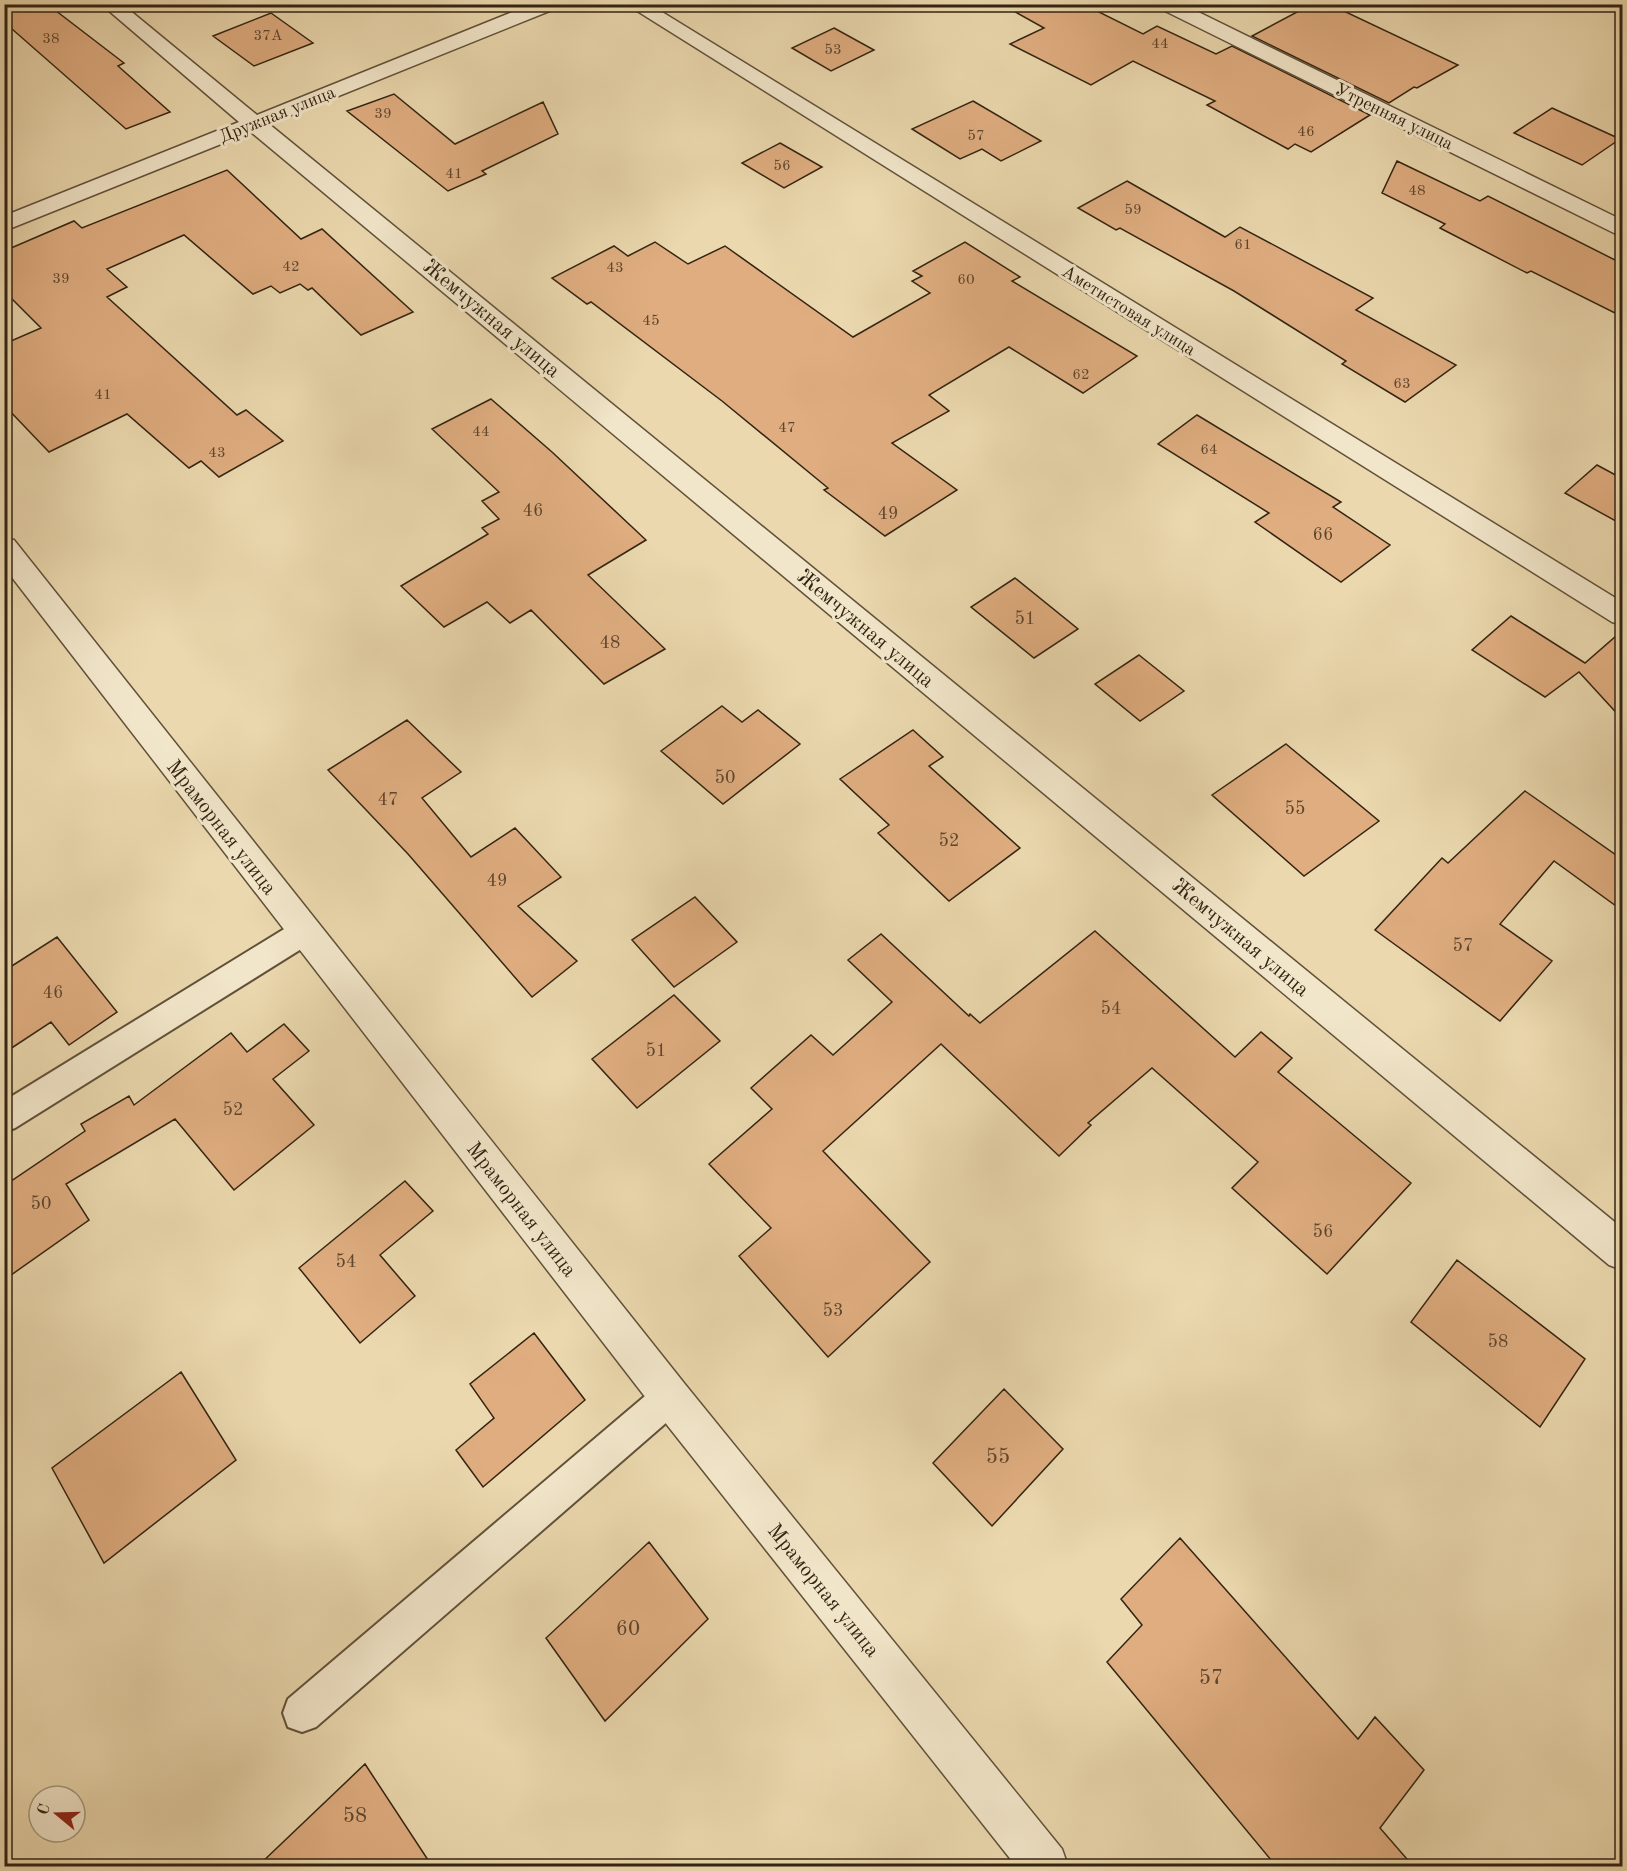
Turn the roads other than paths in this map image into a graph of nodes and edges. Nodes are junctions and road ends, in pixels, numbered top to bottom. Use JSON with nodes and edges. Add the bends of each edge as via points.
{"nodes":[{"id":1,"x":110,"y":4,"type":"edge"},
{"id":2,"x":550,"y":4,"type":"edge"},
{"id":3,"x":635,"y":4,"type":"edge"},
{"id":4,"x":1166,"y":4,"type":"edge"},
{"id":5,"x":255,"y":123,"type":"junction"},
{"id":6,"x":4,"y":224,"type":"edge"},
{"id":7,"x":1623,"y":228,"type":"edge"},
{"id":8,"x":4,"y":547,"type":"edge"},
{"id":9,"x":1623,"y":615,"type":"edge"},
{"id":10,"x":304,"y":932,"type":"junction"},
{"id":11,"x":4,"y":1118,"type":"edge"},
{"id":12,"x":1623,"y":1252,"type":"edge"},
{"id":13,"x":670,"y":1397,"type":"junction"},
{"id":14,"x":302,"y":1713,"type":"dead end"},
{"id":15,"x":1045,"y":1866,"type":"edge"}],
"edges":[{"from":1,"to":5,"type":"street","name":"Жемчужная улица"},
{"from":2,"to":5,"type":"street","name":"Дружная улица"},
{"from":3,"to":9,"type":"street","name":"Аметистовая улица"},
{"from":4,"to":7,"type":"street","name":"Утренняя улица"},
{"from":5,"to":6,"type":"street","name":"Дружная улица"},
{"from":5,"to":12,"type":"street","name":"Жемчужная улица"},
{"from":8,"to":10,"type":"street","name":"Мраморная улица"},
{"from":10,"to":11,"type":"lane"},
{"from":10,"to":13,"type":"street","name":"Мраморная улица"},
{"from":13,"to":14,"type":"lane"},
{"from":13,"to":15,"type":"street","name":"Мраморная улица"}]}
